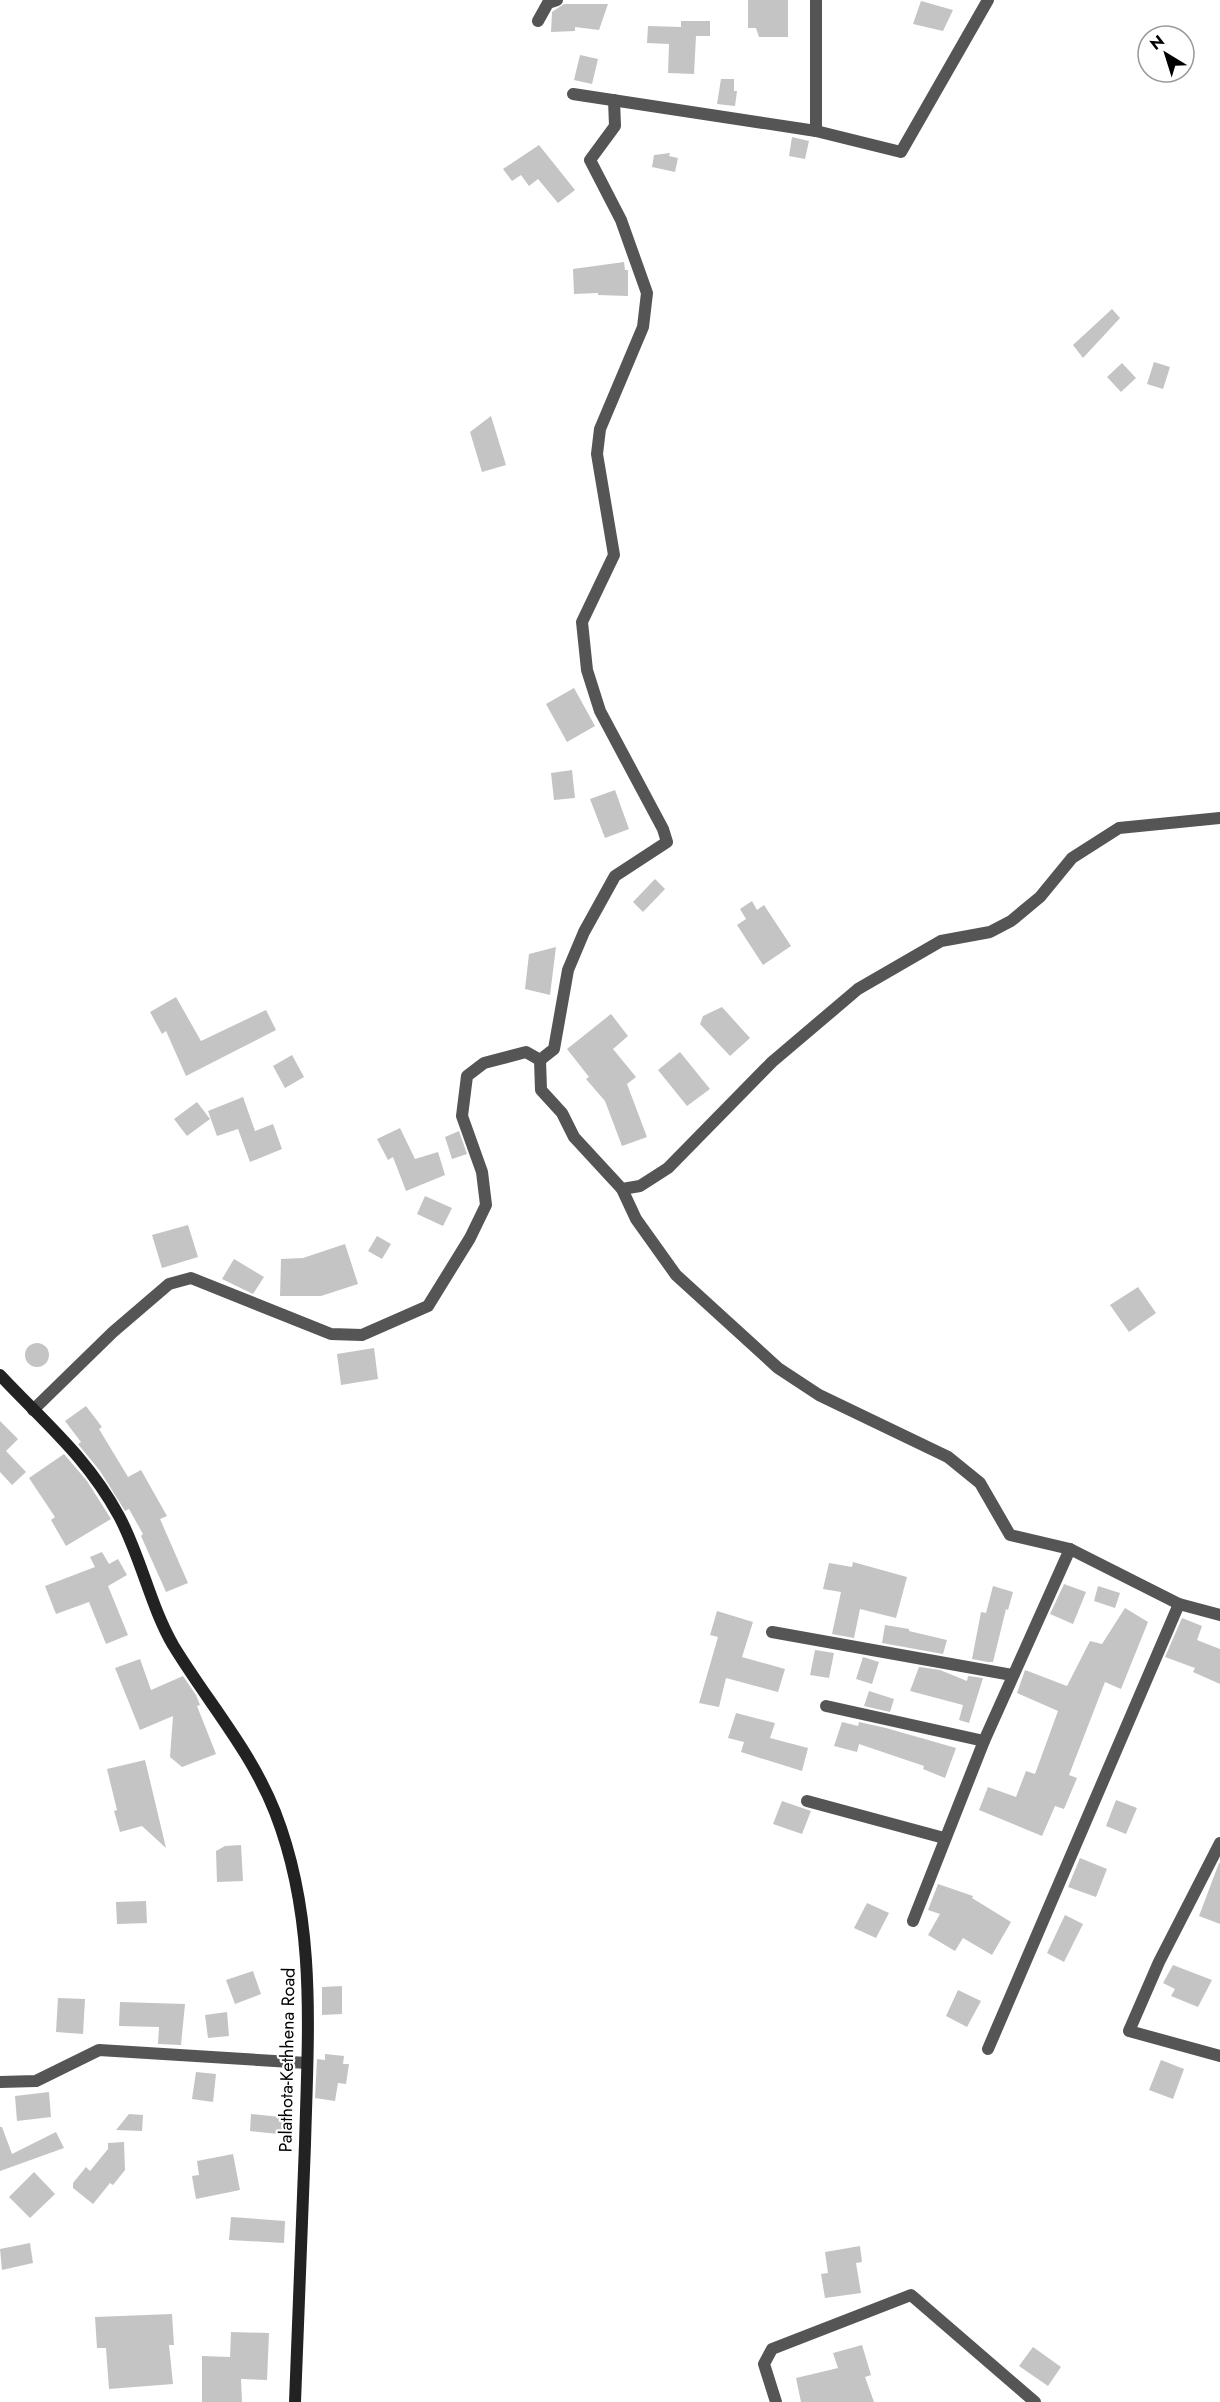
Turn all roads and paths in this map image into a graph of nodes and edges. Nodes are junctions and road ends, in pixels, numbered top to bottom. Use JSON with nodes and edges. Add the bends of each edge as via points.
{"nodes":[{"id":1,"x":557,"y":0,"type":"edge"},
{"id":2,"x":816,"y":0,"type":"edge"},
{"id":3,"x":988,"y":0,"type":"edge"},
{"id":4,"x":538,"y":21,"type":"dead end"},
{"id":5,"x":573,"y":94,"type":"dead end"},
{"id":6,"x":614,"y":100,"type":"junction"},
{"id":7,"x":816,"y":132,"type":"junction"},
{"id":8,"x":1220,"y":818,"type":"edge"},
{"id":9,"x":540,"y":1060,"type":"junction"},
{"id":10,"x":622,"y":1189,"type":"junction"},
{"id":11,"x":0,"y":1376,"type":"edge"},
{"id":12,"x":33,"y":1410,"type":"junction"},
{"id":13,"x":1070,"y":1549,"type":"junction"},
{"id":14,"x":1179,"y":1604,"type":"junction"},
{"id":15,"x":1220,"y":1616,"type":"edge"},
{"id":16,"x":772,"y":1632,"type":"dead end"},
{"id":17,"x":1012,"y":1676,"type":"junction"},
{"id":18,"x":826,"y":1706,"type":"dead end"},
{"id":19,"x":984,"y":1741,"type":"junction"},
{"id":20,"x":807,"y":1802,"type":"dead end"},
{"id":21,"x":944,"y":1838,"type":"junction"},
{"id":22,"x":1220,"y":1843,"type":"edge"},
{"id":23,"x":913,"y":1921,"type":"dead end"},
{"id":24,"x":988,"y":2049,"type":"dead end"},
{"id":25,"x":1220,"y":2056,"type":"edge"},
{"id":26,"x":307,"y":2063,"type":"junction"},
{"id":27,"x":0,"y":2082,"type":"edge"},
{"id":28,"x":295,"y":2402,"type":"edge"},
{"id":29,"x":776,"y":2402,"type":"edge"},
{"id":30,"x":1035,"y":2402,"type":"edge"}],
"edges":[{"from":1,"to":4,"type":"street","via":[[548,3]]},
{"from":2,"to":7,"type":"street"},
{"from":3,"to":7,"type":"street","via":[[901,153]]},
{"from":5,"to":6,"type":"street"},
{"from":6,"to":7,"type":"street"},
{"from":6,"to":9,"type":"street","via":[[615,126],[590,160],[621,220],[647,293],[643,327],[600,429],[597,454],[614,555],[582,622],[587,670],[600,711],[667,842],[615,876],[568,970],[554,1049]]},
{"from":8,"to":10,"type":"street","via":[[1119,828],[1072,858],[1040,897],[1011,921],[990,933],[941,941],[858,989],[772,1062],[668,1168],[640,1186]]},
{"from":9,"to":10,"type":"street","via":[[541,1090],[562,1113],[574,1137]]},
{"from":9,"to":12,"type":"street","via":[[526,1052],[484,1063],[467,1076],[462,1116],[483,1172],[486,1205],[428,1306],[362,1335],[331,1334],[191,1278],[170,1284],[113,1332]]},
{"from":10,"to":13,"type":"street","via":[[636,1220],[676,1275],[778,1368],[819,1395],[948,1458],[981,1483],[1010,1535]]},
{"from":11,"to":12,"type":"street","name":"Palathota-Kethhena Road"},
{"from":12,"to":26,"type":"street","name":"Palathota-Kethhena Road","via":[[74,1450],[120,1517],[172,1642],[256,1770],[276,1814],[305,1933],[310,2001]]},
{"from":13,"to":14,"type":"street"},
{"from":13,"to":17,"type":"street"},
{"from":14,"to":15,"type":"street"},
{"from":14,"to":24,"type":"street"},
{"from":16,"to":17,"type":"street"},
{"from":17,"to":19,"type":"street"},
{"from":18,"to":19,"type":"street"},
{"from":19,"to":21,"type":"street"},
{"from":20,"to":21,"type":"street"},
{"from":21,"to":23,"type":"street"},
{"from":22,"to":25,"type":"street","via":[[1159,1962],[1129,2031]]},
{"from":26,"to":27,"type":"street","via":[[99,2050],[36,2081]]},
{"from":26,"to":28,"type":"street","name":"Palathota-Kethhena Road"},
{"from":29,"to":30,"type":"street","via":[[765,2364],[772,2349],[911,2295]]}]}
